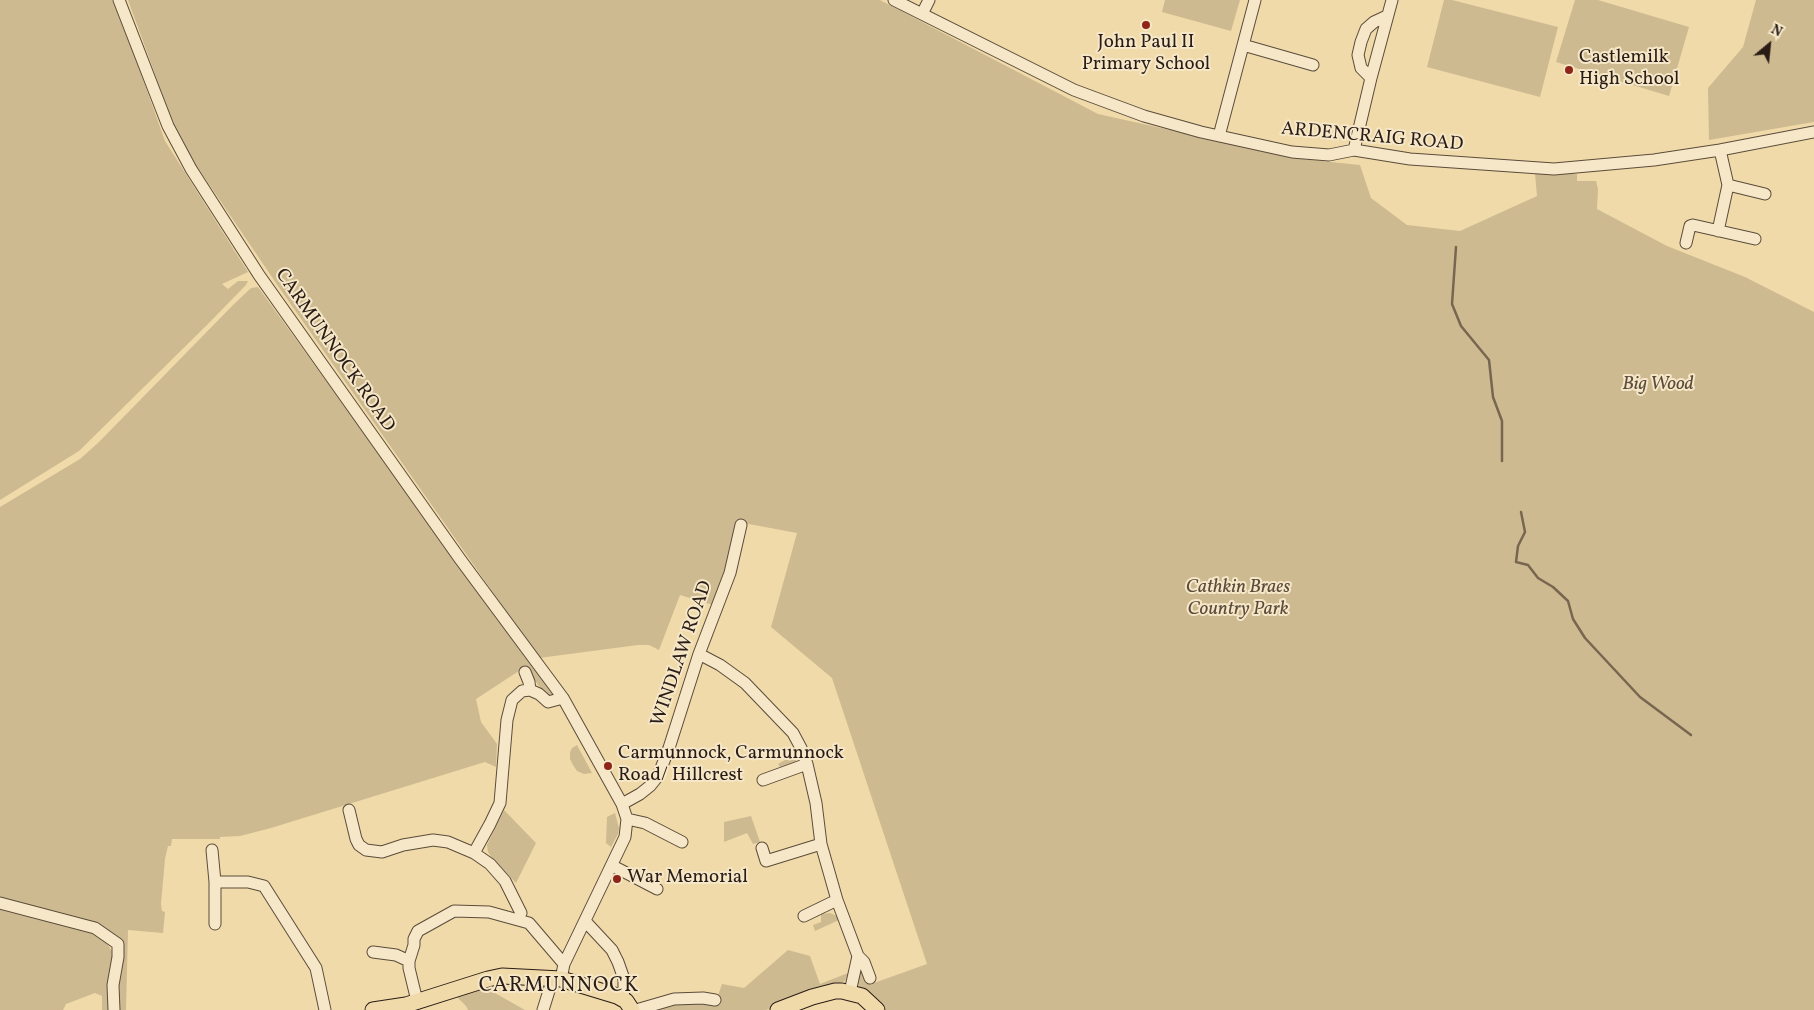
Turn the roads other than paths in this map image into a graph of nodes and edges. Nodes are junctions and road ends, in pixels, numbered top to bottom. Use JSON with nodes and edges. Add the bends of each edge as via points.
{"nodes":[{"id":1,"x":119,"y":0,"type":"edge"},
{"id":2,"x":894,"y":0,"type":"edge"},
{"id":3,"x":929,"y":0,"type":"edge"},
{"id":4,"x":1255,"y":0,"type":"edge"},
{"id":5,"x":1392,"y":0,"type":"edge"},
{"id":6,"x":922,"y":14,"type":"junction"},
{"id":7,"x":1387,"y":16,"type":"junction"},
{"id":8,"x":1243,"y":45,"type":"junction"},
{"id":9,"x":1314,"y":65,"type":"dead end"},
{"id":10,"x":1371,"y":78,"type":"junction"},
{"id":11,"x":1814,"y":132,"type":"edge"},
{"id":12,"x":1219,"y":136,"type":"junction"},
{"id":13,"x":1354,"y":150,"type":"junction"},
{"id":14,"x":1720,"y":150,"type":"junction"},
{"id":15,"x":1728,"y":186,"type":"junction"},
{"id":16,"x":1765,"y":194,"type":"dead end"},
{"id":17,"x":1718,"y":231,"type":"junction"},
{"id":18,"x":1755,"y":239,"type":"dead end"},
{"id":19,"x":1686,"y":243,"type":"dead end"},
{"id":20,"x":741,"y":525,"type":"dead end"},
{"id":21,"x":699,"y":654,"type":"junction"},
{"id":22,"x":525,"y":672,"type":"dead end"},
{"id":23,"x":530,"y":690,"type":"junction"},
{"id":24,"x":563,"y":698,"type":"junction"},
{"id":25,"x":807,"y":764,"type":"junction"},
{"id":26,"x":763,"y":780,"type":"dead end"},
{"id":27,"x":622,"y":804,"type":"junction"},
{"id":28,"x":348,"y":816,"type":"dead end"},
{"id":29,"x":627,"y":819,"type":"junction"},
{"id":30,"x":682,"y":842,"type":"dead end"},
{"id":31,"x":821,"y":844,"type":"junction"},
{"id":32,"x":762,"y":848,"type":"dead end"},
{"id":33,"x":212,"y":850,"type":"dead end"},
{"id":34,"x":474,"y":853,"type":"junction"},
{"id":35,"x":612,"y":866,"type":"junction"},
{"id":36,"x":216,"y":882,"type":"junction"},
{"id":37,"x":657,"y":889,"type":"dead end"},
{"id":38,"x":837,"y":900,"type":"junction"},
{"id":39,"x":0,"y":903,"type":"edge"},
{"id":40,"x":521,"y":914,"type":"dead end"},
{"id":41,"x":804,"y":916,"type":"dead end"},
{"id":42,"x":586,"y":921,"type":"junction"},
{"id":43,"x":215,"y":924,"type":"dead end"},
{"id":44,"x":374,"y":952,"type":"dead end"},
{"id":45,"x":858,"y":956,"type":"junction"},
{"id":46,"x":409,"y":961,"type":"junction"},
{"id":47,"x":559,"y":974,"type":"junction"},
{"id":48,"x":870,"y":978,"type":"dead end"},
{"id":49,"x":850,"y":992,"type":"junction"},
{"id":50,"x":622,"y":998,"type":"junction"},
{"id":51,"x":715,"y":1000,"type":"dead end"},
{"id":52,"x":410,"y":1005,"type":"edge"},
{"id":53,"x":114,"y":1010,"type":"edge"},
{"id":54,"x":325,"y":1010,"type":"edge"},
{"id":55,"x":373,"y":1010,"type":"edge"},
{"id":56,"x":543,"y":1010,"type":"edge"},
{"id":57,"x":632,"y":1010,"type":"edge"},
{"id":58,"x":636,"y":1010,"type":"edge"},
{"id":59,"x":778,"y":1010,"type":"edge"},
{"id":60,"x":877,"y":1010,"type":"edge"}],
"edges":[{"from":1,"to":24,"type":"street","name":"CARMUNNOCK ROAD","via":[[168,126],[191,169],[250,261],[460,559]]},
{"from":2,"to":6,"type":"street","name":"ARDENCRAIG ROAD"},
{"from":3,"to":6,"type":"street"},
{"from":4,"to":8,"type":"street"},
{"from":5,"to":7,"type":"street"},
{"from":6,"to":12,"type":"street","name":"ARDENCRAIG ROAD","via":[[1074,90],[1144,116]]},
{"from":7,"to":10,"type":"street"},
{"from":7,"to":10,"type":"street","via":[[1366,30],[1361,42],[1358,56],[1361,68]]},
{"from":8,"to":9,"type":"street"},
{"from":8,"to":12,"type":"street"},
{"from":10,"to":13,"type":"street"},
{"from":11,"to":14,"type":"street","name":"ARDENCRAIG ROAD"},
{"from":12,"to":13,"type":"street","name":"ARDENCRAIG ROAD","via":[[1292,152],[1329,154]]},
{"from":13,"to":14,"type":"street","name":"ARDENCRAIG ROAD","via":[[1410,159],[1554,169]]},
{"from":14,"to":15,"type":"street"},
{"from":15,"to":16,"type":"street"},
{"from":15,"to":17,"type":"street"},
{"from":17,"to":18,"type":"street"},
{"from":17,"to":19,"type":"street","via":[[1690,226]]},
{"from":20,"to":21,"type":"street","name":"WINDLAW ROAD","via":[[730,574]]},
{"from":21,"to":25,"type":"street","via":[[752,689],[794,733]]},
{"from":21,"to":27,"type":"street","name":"WINDLAW ROAD","via":[[658,776],[640,794]]},
{"from":22,"to":23,"type":"street"},
{"from":23,"to":24,"type":"street","via":[[548,702]]},
{"from":23,"to":34,"type":"street","via":[[522,691],[512,700],[500,803]]},
{"from":24,"to":27,"type":"street","name":"CARMUNNOCK ROAD"},
{"from":25,"to":26,"type":"street"},
{"from":25,"to":31,"type":"street"},
{"from":27,"to":29,"type":"street","name":"CARMUNNOCK ROAD"},
{"from":28,"to":34,"type":"street","via":[[359,845],[366,850],[382,852],[433,840],[448,842]]},
{"from":29,"to":30,"type":"street","via":[[645,823]]},
{"from":29,"to":35,"type":"street","via":[[625,837]]},
{"from":31,"to":32,"type":"street","via":[[766,861]]},
{"from":31,"to":38,"type":"street"},
{"from":33,"to":36,"type":"street"},
{"from":34,"to":40,"type":"street","via":[[490,864],[505,881],[510,898]]},
{"from":35,"to":37,"type":"street"},
{"from":35,"to":42,"type":"street"},
{"from":36,"to":43,"type":"street"},
{"from":36,"to":54,"type":"street","via":[[248,882],[264,886],[316,968]]},
{"from":38,"to":41,"type":"street"},
{"from":38,"to":45,"type":"street"},
{"from":39,"to":53,"type":"street","via":[[95,928],[118,944],[113,985]]},
{"from":42,"to":47,"type":"street"},
{"from":42,"to":50,"type":"street","via":[[612,950],[618,962],[624,979]]},
{"from":44,"to":46,"type":"street","via":[[396,955]]},
{"from":45,"to":48,"type":"street"},
{"from":45,"to":49,"type":"street"},
{"from":46,"to":47,"type":"street","via":[[418,931],[454,911],[489,912],[529,923]]},
{"from":46,"to":52,"type":"street"},
{"from":47,"to":50,"type":"main road"},
{"from":47,"to":52,"type":"main road","via":[[502,976]]},
{"from":47,"to":56,"type":"street"},
{"from":49,"to":59,"type":"main road","via":[[835,991]]},
{"from":49,"to":60,"type":"main road","via":[[862,996]]},
{"from":50,"to":57,"type":"main road"},
{"from":51,"to":58,"type":"street","via":[[674,999]]},
{"from":52,"to":55,"type":"main road"}]}
